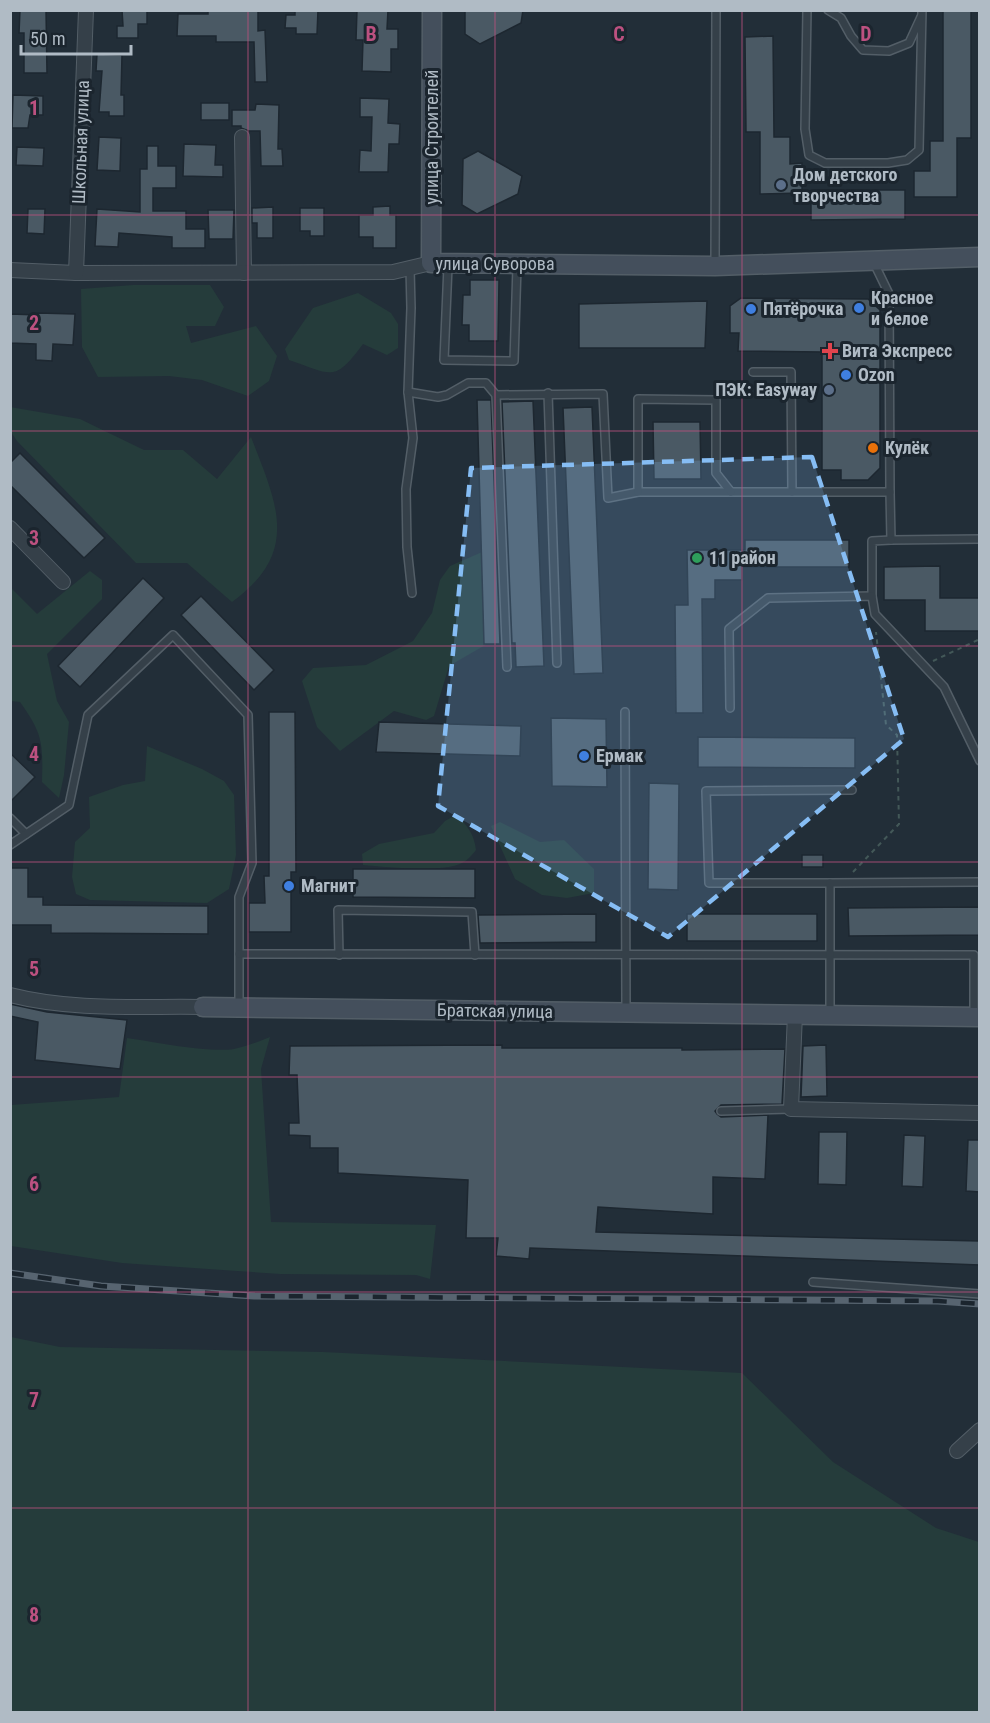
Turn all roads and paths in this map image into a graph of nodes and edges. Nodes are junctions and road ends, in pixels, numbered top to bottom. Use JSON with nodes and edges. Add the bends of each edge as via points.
{"nodes":[{"id":1,"x":86,"y":10,"type":"edge"},
{"id":2,"x":432,"y":10,"type":"edge"},
{"id":3,"x":716,"y":10,"type":"edge"},
{"id":4,"x":807,"y":10,"type":"edge"},
{"id":5,"x":828,"y":10,"type":"edge"},
{"id":6,"x":922,"y":13,"type":"edge"},
{"id":7,"x":242,"y":137,"type":"dead end"},
{"id":8,"x":980,"y":257,"type":"edge"},
{"id":9,"x":873,"y":262,"type":"junction"},
{"id":10,"x":439,"y":263,"type":"junction"},
{"id":11,"x":517,"y":264,"type":"junction"},
{"id":12,"x":715,"y":266,"type":"junction"},
{"id":13,"x":410,"y":268,"type":"junction"},
{"id":14,"x":10,"y":270,"type":"edge"},
{"id":15,"x":76,"y":273,"type":"junction"},
{"id":16,"x":244,"y":273,"type":"junction"},
{"id":17,"x":753,"y":372,"type":"dead end"},
{"id":18,"x":408,"y":392,"type":"junction"},
{"id":19,"x":548,"y":393,"type":"junction"},
{"id":20,"x":496,"y":395,"type":"junction"},
{"id":21,"x":638,"y":492,"type":"junction"},
{"id":22,"x":731,"y":492,"type":"junction"},
{"id":23,"x":792,"y":492,"type":"junction"},
{"id":24,"x":890,"y":492,"type":"junction"},
{"id":25,"x":10,"y":528,"type":"edge"},
{"id":26,"x":980,"y":539,"type":"edge"},
{"id":27,"x":891,"y":540,"type":"junction"},
{"id":28,"x":63,"y":582,"type":"dead end"},
{"id":29,"x":412,"y":593,"type":"dead end"},
{"id":30,"x":872,"y":596,"type":"junction"},
{"id":31,"x":875,"y":614,"type":"junction"},
{"id":32,"x":980,"y":639,"type":"edge"},
{"id":33,"x":557,"y":663,"type":"dead end"},
{"id":34,"x":923,"y":665,"type":"junction"},
{"id":35,"x":507,"y":667,"type":"dead end"},
{"id":36,"x":730,"y":708,"type":"dead end"},
{"id":37,"x":625,"y":712,"type":"dead end"},
{"id":38,"x":980,"y":761,"type":"edge"},
{"id":39,"x":852,"y":790,"type":"dead end"},
{"id":40,"x":10,"y":818,"type":"edge"},
{"id":41,"x":26,"y":834,"type":"junction"},
{"id":42,"x":10,"y":845,"type":"edge"},
{"id":43,"x":844,"y":882,"type":"junction"},
{"id":44,"x":980,"y":882,"type":"edge"},
{"id":45,"x":830,"y":883,"type":"junction"},
{"id":46,"x":239,"y":954,"type":"junction"},
{"id":47,"x":339,"y":954,"type":"junction"},
{"id":48,"x":475,"y":955,"type":"junction"},
{"id":49,"x":626,"y":955,"type":"junction"},
{"id":50,"x":828,"y":955,"type":"junction"},
{"id":51,"x":10,"y":995,"type":"edge"},
{"id":52,"x":203,"y":1007,"type":"joint"},
{"id":53,"x":239,"y":1008,"type":"junction"},
{"id":54,"x":626,"y":1013,"type":"junction"},
{"id":55,"x":795,"y":1014,"type":"junction"},
{"id":56,"x":830,"y":1015,"type":"junction"},
{"id":57,"x":977,"y":1017,"type":"edge"},
{"id":58,"x":791,"y":1109,"type":"junction"},
{"id":59,"x":721,"y":1111,"type":"dead end"},
{"id":60,"x":980,"y":1113,"type":"edge"},
{"id":61,"x":813,"y":1282,"type":"dead end"},
{"id":62,"x":980,"y":1294,"type":"edge"},
{"id":63,"x":980,"y":1430,"type":"edge"},
{"id":64,"x":957,"y":1451,"type":"dead end"}],
"edges":[{"from":1,"to":15,"type":"street","name":"Школьная улица"},
{"from":2,"to":10,"type":"street","name":"улица Строителей"},
{"from":3,"to":12,"type":"lane"},
{"from":4,"to":6,"type":"lane","via":[[809,155],[825,163],[888,163],[907,160],[919,150]]},
{"from":5,"to":6,"type":"lane","via":[[841,18],[863,50],[889,51],[909,43]]},
{"from":7,"to":16,"type":"street"},
{"from":8,"to":9,"type":"street","name":"улица Суворова"},
{"from":9,"to":12,"type":"street","name":"улица Суворова"},
{"from":9,"to":24,"type":"lane","via":[[888,294]]},
{"from":10,"to":11,"type":"street","name":"улица Суворова"},
{"from":10,"to":11,"type":"lane","via":[[444,360],[514,361]]},
{"from":10,"to":13,"type":"street","name":"улица Суворова"},
{"from":11,"to":12,"type":"street","name":"улица Суворова"},
{"from":13,"to":16,"type":"street","name":"улица Суворова","via":[[393,272]]},
{"from":13,"to":18,"type":"lane"},
{"from":14,"to":15,"type":"street","name":"улица Суворова"},
{"from":15,"to":16,"type":"street","name":"улица Суворова"},
{"from":17,"to":23,"type":"lane","via":[[791,372]]},
{"from":18,"to":20,"type":"lane","via":[[438,397],[468,383],[486,383]]},
{"from":18,"to":29,"type":"lane","via":[[413,438],[406,489]]},
{"from":19,"to":20,"type":"lane"},
{"from":19,"to":21,"type":"lane","via":[[603,394],[608,498]]},
{"from":19,"to":33,"type":"lane"},
{"from":20,"to":35,"type":"lane"},
{"from":21,"to":22,"type":"lane"},
{"from":21,"to":22,"type":"lane","via":[[638,399],[716,400],[716,473]]},
{"from":22,"to":23,"type":"lane"},
{"from":23,"to":24,"type":"lane"},
{"from":24,"to":27,"type":"lane"},
{"from":25,"to":28,"type":"street"},
{"from":26,"to":27,"type":"lane"},
{"from":27,"to":30,"type":"lane","via":[[872,542]]},
{"from":30,"to":31,"type":"lane"},
{"from":30,"to":36,"type":"lane","via":[[768,598],[729,629]]},
{"from":31,"to":34,"type":"lane"},
{"from":31,"to":43,"type":"path","via":[[886,725],[897,735],[899,825]]},
{"from":32,"to":34,"type":"path"},
{"from":34,"to":38,"type":"lane","via":[[944,687]]},
{"from":37,"to":49,"type":"lane"},
{"from":39,"to":45,"type":"lane","via":[[706,791],[709,883]]},
{"from":40,"to":41,"type":"lane"},
{"from":41,"to":42,"type":"lane"},
{"from":41,"to":46,"type":"lane","via":[[69,805],[88,715],[172,635],[248,715],[252,862],[239,897]]},
{"from":43,"to":44,"type":"lane"},
{"from":43,"to":45,"type":"lane"},
{"from":45,"to":50,"type":"lane"},
{"from":46,"to":47,"type":"lane"},
{"from":46,"to":53,"type":"lane"},
{"from":47,"to":48,"type":"lane"},
{"from":47,"to":48,"type":"lane","via":[[338,910],[472,912]]},
{"from":48,"to":49,"type":"lane"},
{"from":49,"to":50,"type":"lane"},
{"from":49,"to":54,"type":"lane"},
{"from":50,"to":56,"type":"lane"},
{"from":50,"to":57,"type":"lane","via":[[974,956]]},
{"from":51,"to":52,"type":"street","name":"Братская улица","via":[[39,1002],[93,1006]]},
{"from":52,"to":53,"type":"street","name":"Братская улица"},
{"from":53,"to":54,"type":"street","name":"Братская улица"},
{"from":54,"to":55,"type":"street","name":"Братская улица"},
{"from":55,"to":56,"type":"street","name":"Братская улица"},
{"from":55,"to":58,"type":"street"},
{"from":56,"to":57,"type":"street","name":"Братская улица"},
{"from":58,"to":59,"type":"lane"},
{"from":58,"to":60,"type":"street"},
{"from":61,"to":62,"type":"lane"},
{"from":63,"to":64,"type":"street"}]}
